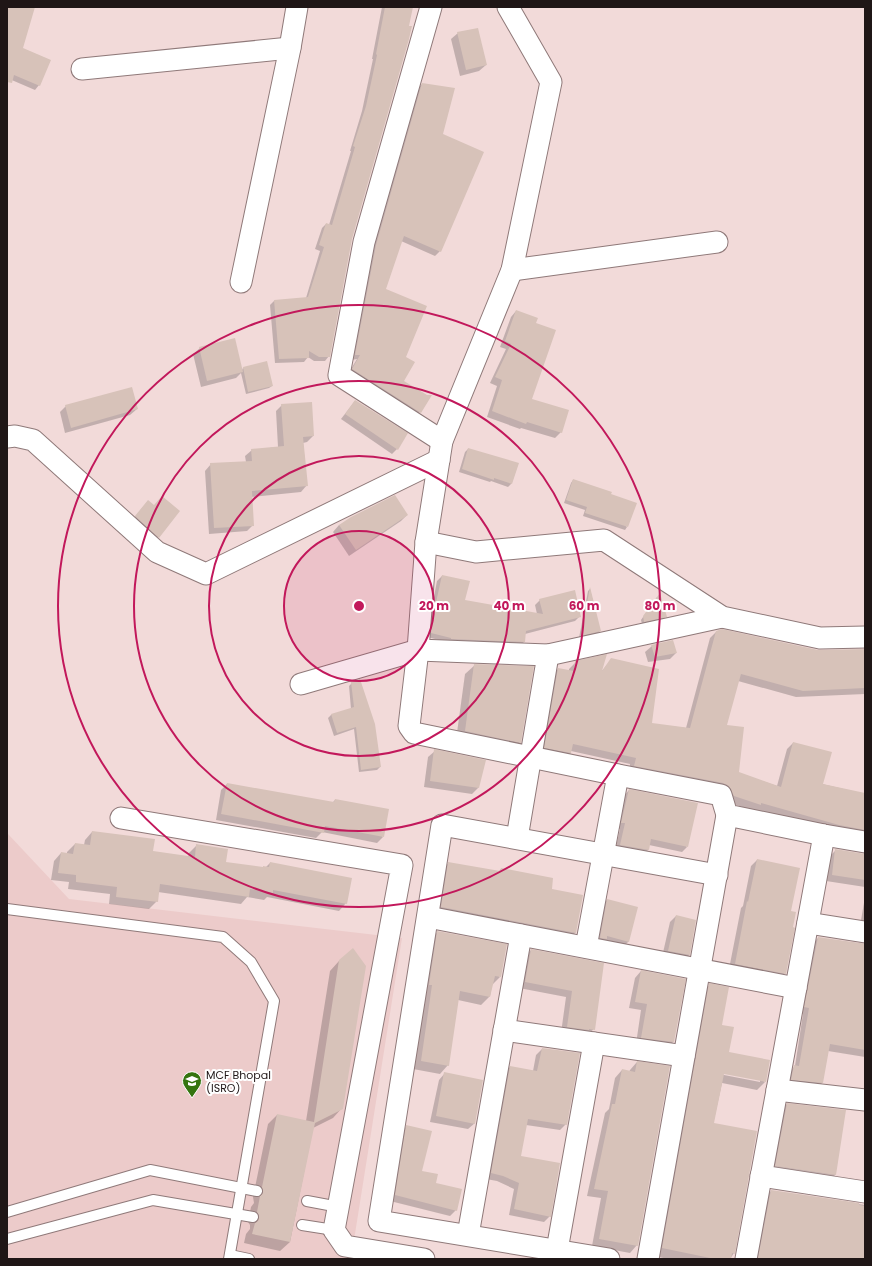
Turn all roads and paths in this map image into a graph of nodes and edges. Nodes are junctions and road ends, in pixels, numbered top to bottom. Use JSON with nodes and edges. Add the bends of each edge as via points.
{"nodes":[{"id":1,"x":297,"y":7,"type":"edge"},
{"id":2,"x":431,"y":7,"type":"edge"},
{"id":3,"x":508,"y":7,"type":"edge"},
{"id":4,"x":290,"y":48,"type":"junction"},
{"id":5,"x":82,"y":69,"type":"dead end"},
{"id":6,"x":718,"y":242,"type":"dead end"},
{"id":7,"x":512,"y":270,"type":"junction"},
{"id":8,"x":241,"y":282,"type":"dead end"},
{"id":9,"x":7,"y":437,"type":"edge"},
{"id":10,"x":440,"y":451,"type":"junction"},
{"id":11,"x":426,"y":542,"type":"junction"},
{"id":12,"x":722,"y":617,"type":"junction"},
{"id":13,"x":865,"y":637,"type":"edge"},
{"id":14,"x":418,"y":650,"type":"junction"},
{"id":15,"x":548,"y":655,"type":"junction"},
{"id":16,"x":301,"y":684,"type":"dead end"},
{"id":17,"x":531,"y":757,"type":"junction"},
{"id":18,"x":618,"y":775,"type":"junction"},
{"id":19,"x":727,"y":815,"type":"junction"},
{"id":20,"x":121,"y":818,"type":"dead end"},
{"id":21,"x":824,"y":835,"type":"junction"},
{"id":22,"x":517,"y":838,"type":"junction"},
{"id":23,"x":865,"y":842,"type":"edge"},
{"id":24,"x":603,"y":854,"type":"junction"},
{"id":25,"x":717,"y":874,"type":"junction"},
{"id":26,"x":7,"y":909,"type":"edge"},
{"id":27,"x":428,"y":917,"type":"junction"},
{"id":28,"x":808,"y":924,"type":"junction"},
{"id":29,"x":865,"y":932,"type":"edge"},
{"id":30,"x":521,"y":934,"type":"junction"},
{"id":31,"x":586,"y":947,"type":"junction"},
{"id":32,"x":700,"y":969,"type":"junction"},
{"id":33,"x":796,"y":988,"type":"junction"},
{"id":34,"x":504,"y":1030,"type":"junction"},
{"id":35,"x":594,"y":1043,"type":"junction"},
{"id":36,"x":684,"y":1056,"type":"junction"},
{"id":37,"x":777,"y":1090,"type":"junction"},
{"id":38,"x":865,"y":1100,"type":"edge"},
{"id":39,"x":761,"y":1176,"type":"junction"},
{"id":40,"x":242,"y":1189,"type":"junction"},
{"id":41,"x":257,"y":1191,"type":"dead end"},
{"id":42,"x":865,"y":1192,"type":"edge"},
{"id":43,"x":307,"y":1201,"type":"dead end"},
{"id":44,"x":339,"y":1207,"type":"junction"},
{"id":45,"x":7,"y":1212,"type":"edge"},
{"id":46,"x":237,"y":1214,"type":"junction"},
{"id":47,"x":253,"y":1217,"type":"dead end"},
{"id":48,"x":302,"y":1225,"type":"dead end"},
{"id":49,"x":334,"y":1230,"type":"junction"},
{"id":50,"x":468,"y":1235,"type":"junction"},
{"id":51,"x":7,"y":1239,"type":"edge"},
{"id":52,"x":557,"y":1250,"type":"junction"},
{"id":53,"x":229,"y":1257,"type":"edge"},
{"id":54,"x":249,"y":1259,"type":"edge"},
{"id":55,"x":424,"y":1259,"type":"edge"},
{"id":56,"x":609,"y":1259,"type":"edge"},
{"id":57,"x":648,"y":1259,"type":"edge"},
{"id":58,"x":746,"y":1259,"type":"edge"}],
"edges":[{"from":1,"to":4,"type":"street"},
{"from":2,"to":10,"type":"street","via":[[364,242],[339,375]]},
{"from":3,"to":7,"type":"street","via":[[552,82]]},
{"from":4,"to":5,"type":"street"},
{"from":4,"to":8,"type":"street"},
{"from":6,"to":7,"type":"street"},
{"from":7,"to":10,"type":"street"},
{"from":9,"to":10,"type":"street","via":[[33,440],[157,552],[206,574]]},
{"from":10,"to":11,"type":"street"},
{"from":11,"to":12,"type":"street","via":[[476,552],[604,540]]},
{"from":11,"to":14,"type":"street"},
{"from":12,"to":13,"type":"street","via":[[820,638]]},
{"from":12,"to":15,"type":"street"},
{"from":14,"to":15,"type":"street"},
{"from":14,"to":16,"type":"street"},
{"from":14,"to":17,"type":"street","via":[[410,726],[414,733]]},
{"from":15,"to":17,"type":"street"},
{"from":17,"to":18,"type":"street"},
{"from":17,"to":22,"type":"street"},
{"from":18,"to":19,"type":"street","via":[[721,795]]},
{"from":18,"to":24,"type":"street"},
{"from":19,"to":21,"type":"street"},
{"from":19,"to":25,"type":"street"},
{"from":20,"to":44,"type":"street","via":[[402,865]]},
{"from":21,"to":23,"type":"street"},
{"from":21,"to":28,"type":"street"},
{"from":22,"to":24,"type":"street"},
{"from":22,"to":27,"type":"street","via":[[442,825]]},
{"from":24,"to":25,"type":"street"},
{"from":24,"to":31,"type":"street"},
{"from":25,"to":32,"type":"street"},
{"from":26,"to":40,"type":"lane","via":[[223,937],[251,962],[274,1001]]},
{"from":27,"to":30,"type":"street"},
{"from":27,"to":50,"type":"street","via":[[379,1221]]},
{"from":28,"to":29,"type":"street"},
{"from":28,"to":33,"type":"street"},
{"from":30,"to":31,"type":"street"},
{"from":30,"to":34,"type":"street"},
{"from":31,"to":32,"type":"street"},
{"from":32,"to":33,"type":"street"},
{"from":32,"to":36,"type":"street"},
{"from":33,"to":37,"type":"street"},
{"from":34,"to":35,"type":"street"},
{"from":34,"to":50,"type":"street"},
{"from":35,"to":36,"type":"street"},
{"from":35,"to":52,"type":"street"},
{"from":36,"to":57,"type":"street"},
{"from":37,"to":38,"type":"street"},
{"from":37,"to":39,"type":"street"},
{"from":39,"to":42,"type":"street"},
{"from":39,"to":58,"type":"street"},
{"from":40,"to":41,"type":"lane"},
{"from":40,"to":45,"type":"lane","via":[[150,1170]]},
{"from":40,"to":46,"type":"lane"},
{"from":43,"to":44,"type":"lane"},
{"from":44,"to":49,"type":"street"},
{"from":46,"to":47,"type":"lane"},
{"from":46,"to":51,"type":"lane","via":[[153,1200]]},
{"from":46,"to":53,"type":"lane"},
{"from":48,"to":49,"type":"lane"},
{"from":49,"to":55,"type":"street","via":[[345,1246]]},
{"from":50,"to":52,"type":"street"},
{"from":52,"to":56,"type":"street"},
{"from":53,"to":54,"type":"lane"}]}
